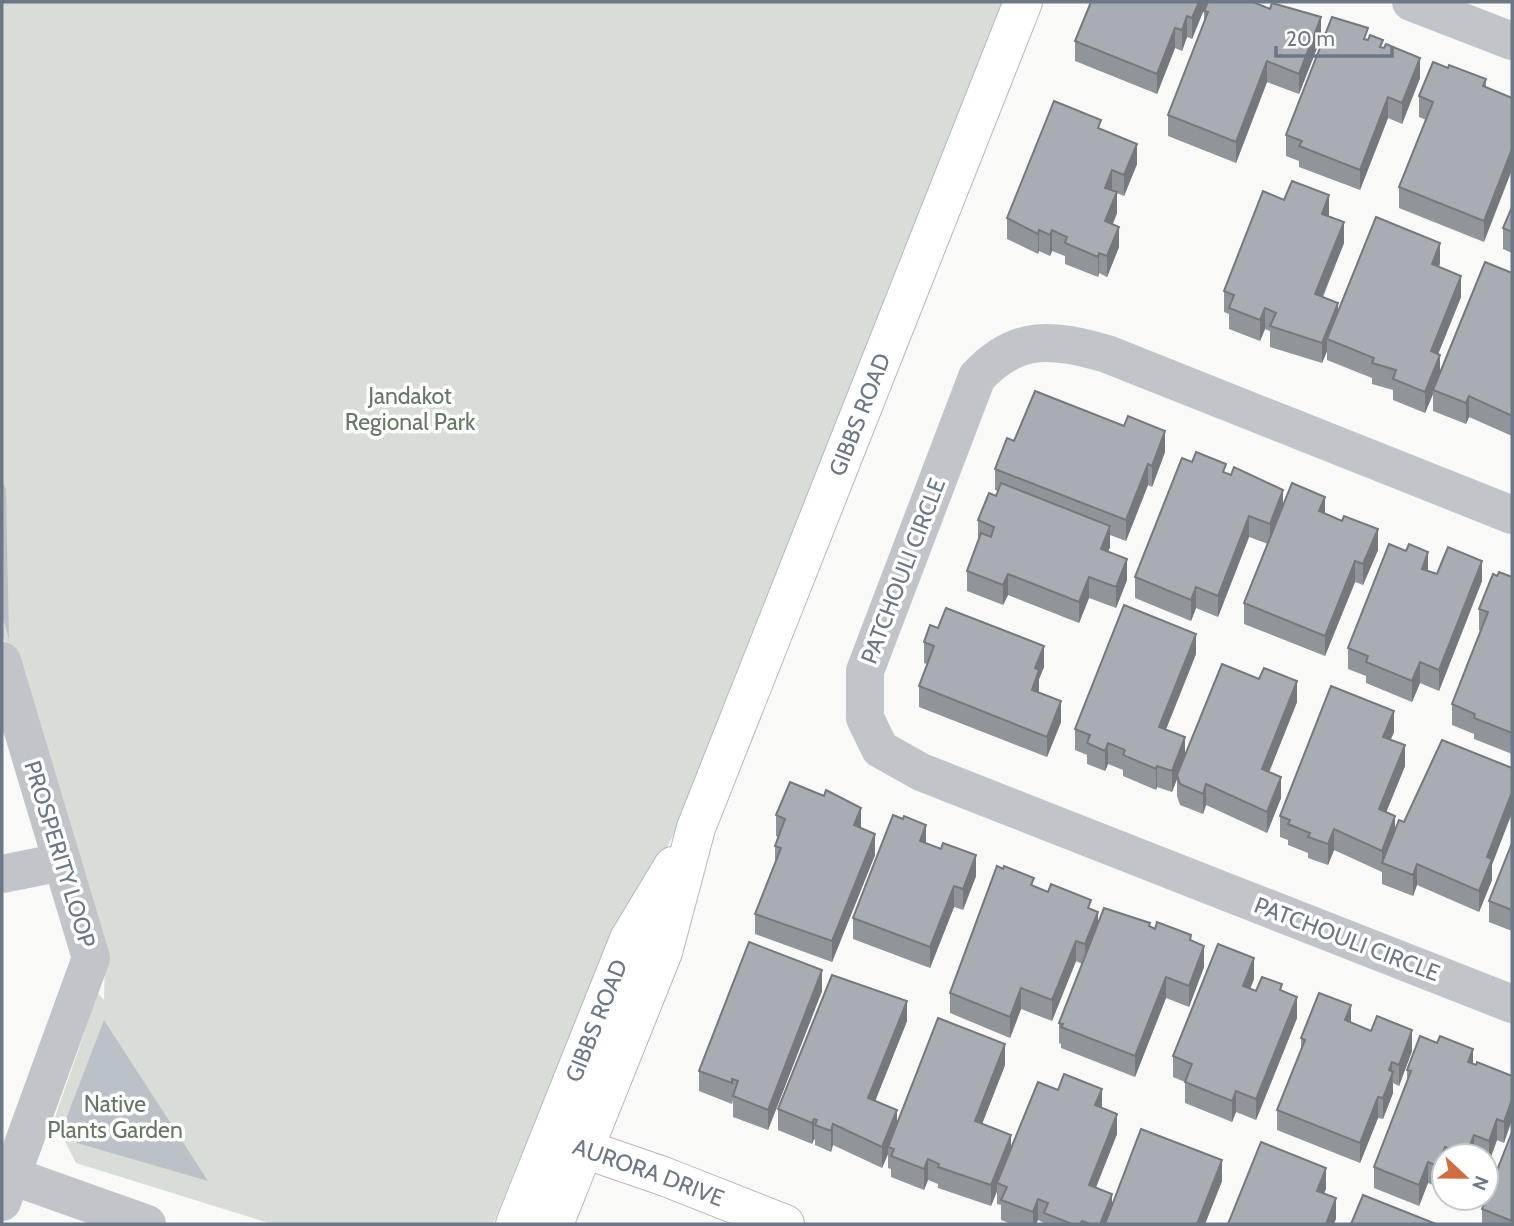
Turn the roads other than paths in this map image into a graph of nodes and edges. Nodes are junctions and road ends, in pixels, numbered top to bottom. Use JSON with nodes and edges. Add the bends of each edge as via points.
{"nodes":[{"id":1,"x":1023,"y":2,"type":"edge"},
{"id":2,"x":1411,"y":2,"type":"edge"},
{"id":3,"x":1512,"y":41,"type":"edge"},
{"id":4,"x":1512,"y":515,"type":"edge"},
{"id":5,"x":2,"y":661,"type":"edge"},
{"id":6,"x":62,"y":862,"type":"junction"},
{"id":7,"x":2,"y":874,"type":"edge"},
{"id":8,"x":1512,"y":1004,"type":"edge"},
{"id":9,"x":567,"y":1143,"type":"junction"},
{"id":10,"x":7,"y":1189,"type":"edge"},
{"id":11,"x":147,"y":1224,"type":"edge"},
{"id":12,"x":515,"y":1224,"type":"edge"},
{"id":13,"x":555,"y":1224,"type":"edge"},
{"id":14,"x":785,"y":1224,"type":"edge"}],
"edges":[{"from":1,"to":9,"type":"main road","name":"GIBBS ROAD","via":[[696,828],[663,952]]},
{"from":2,"to":3,"type":"street"},
{"from":4,"to":8,"type":"street","name":"PATCHOULI CIRCLE","via":[[1107,354],[1061,341],[1024,344],[995,358],[977,377],[864,671],[865,718],[880,749],[921,772]]},
{"from":5,"to":6,"type":"street","name":"PROSPERITY LOOP"},
{"from":6,"to":7,"type":"street"},
{"from":6,"to":10,"type":"street","name":"PROSPERITY LOOP","via":[[91,958]]},
{"from":9,"to":12,"type":"main road","name":"GIBBS ROAD"},
{"from":9,"to":13,"type":"main road","name":"GIBBS ROAD"},
{"from":9,"to":14,"type":"main road","name":"AURORA DRIVE"},
{"from":10,"to":11,"type":"street"}]}
